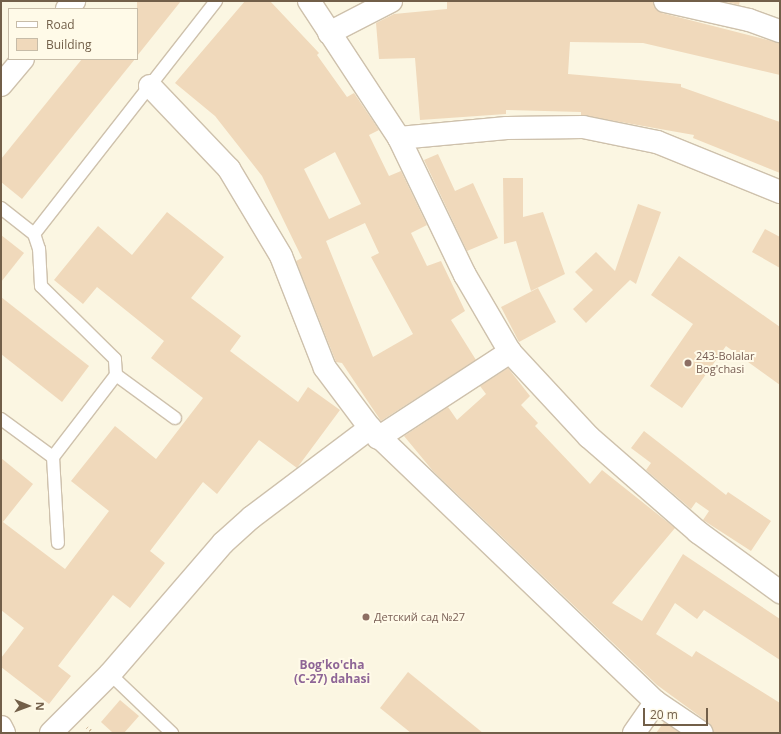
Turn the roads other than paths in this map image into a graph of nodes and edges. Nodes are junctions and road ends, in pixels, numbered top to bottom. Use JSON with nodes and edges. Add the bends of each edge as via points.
{"nodes":[{"id":1,"x":216,"y":1,"type":"edge"},
{"id":2,"x":309,"y":1,"type":"edge"},
{"id":3,"x":391,"y":1,"type":"edge"},
{"id":4,"x":665,"y":1,"type":"edge"},
{"id":5,"x":751,"y":10,"type":"edge"},
{"id":6,"x":780,"y":31,"type":"edge"},
{"id":7,"x":329,"y":33,"type":"junction"},
{"id":8,"x":22,"y":60,"type":"edge"},
{"id":9,"x":1,"y":85,"type":"edge"},
{"id":10,"x":150,"y":86,"type":"junction"},
{"id":11,"x":399,"y":138,"type":"junction"},
{"id":12,"x":780,"y":192,"type":"edge"},
{"id":13,"x":1,"y":208,"type":"edge"},
{"id":14,"x":34,"y":234,"type":"junction"},
{"id":15,"x":510,"y":352,"type":"junction"},
{"id":16,"x":116,"y":375,"type":"junction"},
{"id":17,"x":175,"y":418,"type":"dead end"},
{"id":18,"x":1,"y":419,"type":"edge"},
{"id":19,"x":374,"y":433,"type":"junction"},
{"id":20,"x":53,"y":457,"type":"junction"},
{"id":21,"x":58,"y":543,"type":"dead end"},
{"id":22,"x":780,"y":592,"type":"edge"},
{"id":23,"x":110,"y":674,"type":"junction"},
{"id":24,"x":656,"y":702,"type":"junction"},
{"id":25,"x":1,"y":727,"type":"edge"},
{"id":26,"x":4,"y":733,"type":"edge"},
{"id":27,"x":51,"y":733,"type":"edge"},
{"id":28,"x":172,"y":733,"type":"edge"},
{"id":29,"x":634,"y":733,"type":"edge"},
{"id":30,"x":702,"y":733,"type":"edge"}],
"edges":[{"from":1,"to":10,"type":"lane"},
{"from":2,"to":7,"type":"street"},
{"from":3,"to":7,"type":"street"},
{"from":4,"to":5,"type":"street"},
{"from":5,"to":6,"type":"street"},
{"from":7,"to":11,"type":"street"},
{"from":8,"to":9,"type":"street"},
{"from":10,"to":14,"type":"lane"},
{"from":10,"to":19,"type":"street","via":[[229,169],[281,256],[325,368]]},
{"from":11,"to":12,"type":"street","via":[[507,128],[583,127],[657,142]]},
{"from":11,"to":15,"type":"street","via":[[464,275]]},
{"from":13,"to":14,"type":"lane"},
{"from":14,"to":16,"type":"lane","via":[[40,249],[41,286],[115,359]]},
{"from":15,"to":19,"type":"street"},
{"from":15,"to":22,"type":"street","via":[[589,437],[698,532]]},
{"from":16,"to":17,"type":"lane"},
{"from":16,"to":20,"type":"lane"},
{"from":18,"to":20,"type":"lane"},
{"from":19,"to":23,"type":"street","via":[[223,543]]},
{"from":19,"to":24,"type":"street"},
{"from":20,"to":21,"type":"lane"},
{"from":23,"to":27,"type":"street"},
{"from":23,"to":28,"type":"lane"},
{"from":24,"to":29,"type":"street"},
{"from":24,"to":30,"type":"street"},
{"from":25,"to":26,"type":"street"}]}
